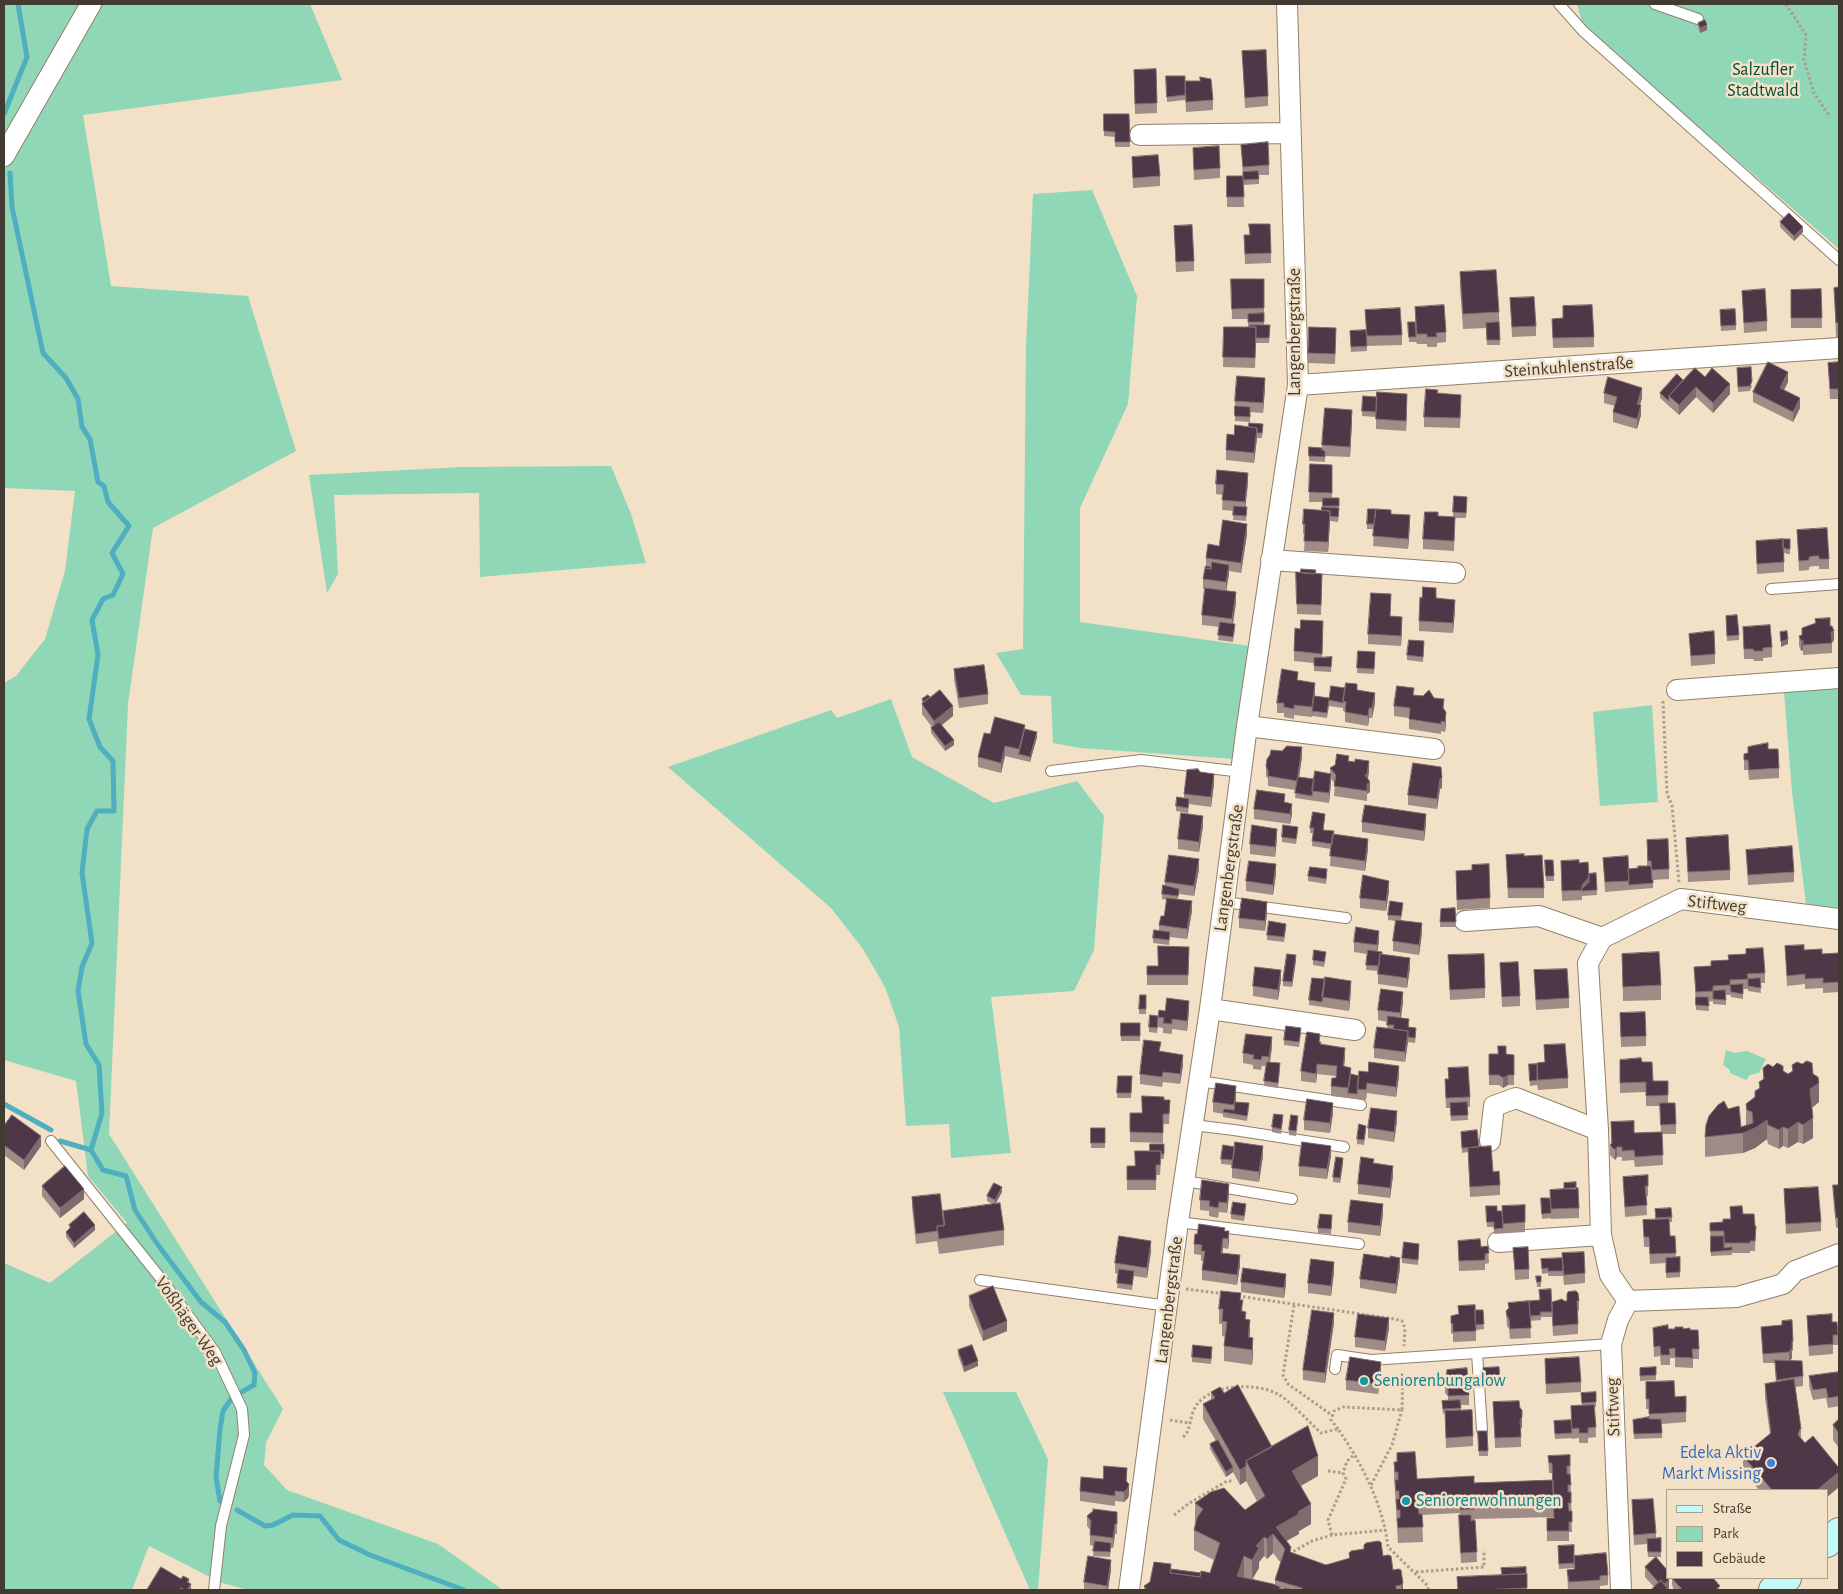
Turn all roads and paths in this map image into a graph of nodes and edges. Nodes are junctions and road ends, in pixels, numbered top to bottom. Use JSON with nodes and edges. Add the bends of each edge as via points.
{"nodes":[{"id":1,"x":91,"y":4,"type":"edge"},
{"id":2,"x":1287,"y":4,"type":"edge"},
{"id":3,"x":1559,"y":4,"type":"edge"},
{"id":4,"x":1654,"y":4,"type":"edge"},
{"id":5,"x":1786,"y":4,"type":"edge"},
{"id":6,"x":1698,"y":19,"type":"dead end"},
{"id":7,"x":1830,"y":117,"type":"dead end"},
{"id":8,"x":1290,"y":133,"type":"junction"},
{"id":9,"x":1140,"y":135,"type":"dead end"},
{"id":10,"x":4,"y":156,"type":"edge"},
{"id":11,"x":1839,"y":260,"type":"edge"},
{"id":12,"x":1839,"y":348,"type":"edge"},
{"id":13,"x":1298,"y":385,"type":"junction"},
{"id":14,"x":1271,"y":560,"type":"junction"},
{"id":15,"x":1455,"y":573,"type":"dead end"},
{"id":16,"x":1839,"y":584,"type":"edge"},
{"id":17,"x":1771,"y":589,"type":"dead end"},
{"id":18,"x":1839,"y":678,"type":"edge"},
{"id":19,"x":1677,"y":690,"type":"joint"},
{"id":20,"x":1247,"y":726,"type":"junction"},
{"id":21,"x":1434,"y":749,"type":"dead end"},
{"id":22,"x":1050,"y":771,"type":"dead end"},
{"id":23,"x":1242,"y":772,"type":"junction"},
{"id":24,"x":1681,"y":899,"type":"junction"},
{"id":25,"x":1224,"y":902,"type":"junction"},
{"id":26,"x":1346,"y":918,"type":"dead end"},
{"id":27,"x":1839,"y":919,"type":"edge"},
{"id":28,"x":1464,"y":921,"type":"dead end"},
{"id":29,"x":1602,"y":938,"type":"junction"},
{"id":30,"x":1210,"y":1009,"type":"junction"},
{"id":31,"x":1355,"y":1030,"type":"dead end"},
{"id":32,"x":1200,"y":1081,"type":"junction"},
{"id":33,"x":1361,"y":1105,"type":"dead end"},
{"id":34,"x":1193,"y":1125,"type":"junction"},
{"id":35,"x":1598,"y":1130,"type":"junction"},
{"id":36,"x":50,"y":1141,"type":"dead end"},
{"id":37,"x":1490,"y":1141,"type":"dead end"},
{"id":38,"x":1344,"y":1147,"type":"dead end"},
{"id":39,"x":1184,"y":1182,"type":"junction"},
{"id":40,"x":1292,"y":1199,"type":"dead end"},
{"id":41,"x":1178,"y":1222,"type":"junction"},
{"id":42,"x":1601,"y":1235,"type":"junction"},
{"id":43,"x":1498,"y":1242,"type":"dead end"},
{"id":44,"x":1359,"y":1244,"type":"dead end"},
{"id":45,"x":1839,"y":1254,"type":"edge"},
{"id":46,"x":980,"y":1280,"type":"dead end"},
{"id":47,"x":1228,"y":1295,"type":"edge"},
{"id":48,"x":1170,"y":1296,"type":"junction"},
{"id":49,"x":1237,"y":1296,"type":"edge"},
{"id":50,"x":1628,"y":1301,"type":"junction"},
{"id":51,"x":1294,"y":1305,"type":"junction"},
{"id":52,"x":1611,"y":1344,"type":"junction"},
{"id":53,"x":1477,"y":1353,"type":"junction"},
{"id":54,"x":1404,"y":1357,"type":"junction"},
{"id":55,"x":1335,"y":1369,"type":"dead end"},
{"id":56,"x":1402,"y":1410,"type":"junction"},
{"id":57,"x":1333,"y":1416,"type":"junction"},
{"id":58,"x":1338,"y":1429,"type":"junction"},
{"id":59,"x":1482,"y":1430,"type":"edge"},
{"id":60,"x":1183,"y":1437,"type":"dead end"},
{"id":61,"x":1355,"y":1454,"type":"junction"},
{"id":62,"x":1328,"y":1471,"type":"dead end"},
{"id":63,"x":1343,"y":1472,"type":"junction"},
{"id":64,"x":1234,"y":1481,"type":"dead end"},
{"id":65,"x":1371,"y":1485,"type":"junction"},
{"id":66,"x":1174,"y":1515,"type":"dead end"},
{"id":67,"x":1386,"y":1530,"type":"junction"},
{"id":68,"x":1839,"y":1532,"type":"edge"},
{"id":69,"x":1332,"y":1535,"type":"junction"},
{"id":70,"x":1828,"y":1542,"type":"edge"},
{"id":71,"x":1379,"y":1547,"type":"edge"},
{"id":72,"x":1388,"y":1547,"type":"junction"},
{"id":73,"x":1484,"y":1550,"type":"dead end"},
{"id":74,"x":1287,"y":1555,"type":"edge"},
{"id":75,"x":1415,"y":1572,"type":"junction"},
{"id":76,"x":1786,"y":1579,"type":"edge"},
{"id":77,"x":214,"y":1590,"type":"edge"},
{"id":78,"x":1128,"y":1590,"type":"edge"},
{"id":79,"x":1428,"y":1590,"type":"edge"},
{"id":80,"x":1622,"y":1590,"type":"edge"},
{"id":81,"x":1773,"y":1590,"type":"edge"}],
"edges":[{"from":1,"to":10,"type":"street"},
{"from":2,"to":8,"type":"street","name":"Langenbergstraße"},
{"from":3,"to":11,"type":"lane","via":[[1584,31]]},
{"from":4,"to":6,"type":"lane"},
{"from":5,"to":7,"type":"path","via":[[1806,35],[1804,60],[1814,93]]},
{"from":8,"to":9,"type":"street"},
{"from":8,"to":13,"type":"street","name":"Langenbergstraße"},
{"from":12,"to":13,"type":"street","name":"Steinkuhlenstraße"},
{"from":13,"to":14,"type":"street","name":"Langenbergstraße"},
{"from":14,"to":15,"type":"street"},
{"from":14,"to":20,"type":"street","name":"Langenbergstraße"},
{"from":16,"to":17,"type":"lane"},
{"from":18,"to":19,"type":"street"},
{"from":19,"to":24,"type":"path","via":[[1662,702],[1668,794],[1672,805]]},
{"from":20,"to":21,"type":"street"},
{"from":20,"to":23,"type":"street","name":"Langenbergstraße"},
{"from":22,"to":23,"type":"lane","via":[[1141,760]]},
{"from":23,"to":25,"type":"street","name":"Langenbergstraße"},
{"from":24,"to":27,"type":"street","name":"Stiftweg"},
{"from":24,"to":29,"type":"street","name":"Stiftweg"},
{"from":25,"to":26,"type":"lane"},
{"from":25,"to":30,"type":"street","name":"Langenbergstraße"},
{"from":28,"to":29,"type":"street","via":[[1539,916]]},
{"from":29,"to":35,"type":"street","via":[[1588,963]]},
{"from":30,"to":31,"type":"street"},
{"from":30,"to":32,"type":"street","name":"Langenbergstraße"},
{"from":32,"to":33,"type":"lane"},
{"from":32,"to":34,"type":"street","name":"Langenbergstraße"},
{"from":34,"to":38,"type":"lane"},
{"from":34,"to":39,"type":"street","name":"Langenbergstraße"},
{"from":35,"to":37,"type":"street","via":[[1516,1098],[1494,1106]]},
{"from":35,"to":42,"type":"street"},
{"from":36,"to":77,"type":"lane","name":"Voßhäger Weg","via":[[162,1280],[215,1352],[242,1409],[244,1435],[221,1526]]},
{"from":39,"to":40,"type":"lane"},
{"from":39,"to":41,"type":"street","name":"Langenbergstraße"},
{"from":41,"to":44,"type":"lane"},
{"from":41,"to":48,"type":"street","name":"Langenbergstraße"},
{"from":42,"to":43,"type":"street"},
{"from":42,"to":50,"type":"street","via":[[1610,1275]]},
{"from":45,"to":50,"type":"street","via":[[1795,1271],[1783,1284],[1737,1297]]},
{"from":46,"to":48,"type":"lane"},
{"from":47,"to":48,"type":"path"},
{"from":48,"to":78,"type":"street","name":"Langenbergstraße"},
{"from":49,"to":51,"type":"path"},
{"from":50,"to":52,"type":"street","name":"Stiftweg"},
{"from":51,"to":54,"type":"path","via":[[1402,1321],[1405,1328]]},
{"from":51,"to":57,"type":"path","via":[[1283,1375],[1288,1384]]},
{"from":52,"to":53,"type":"lane"},
{"from":52,"to":80,"type":"street","name":"Stiftweg"},
{"from":53,"to":54,"type":"lane"},
{"from":53,"to":59,"type":"lane"},
{"from":54,"to":55,"type":"lane","via":[[1372,1360],[1337,1355]]},
{"from":54,"to":56,"type":"path"},
{"from":56,"to":57,"type":"path","via":[[1343,1407],[1334,1411]]},
{"from":56,"to":65,"type":"path","via":[[1392,1445]]},
{"from":57,"to":58,"type":"path","via":[[1331,1420]]},
{"from":58,"to":60,"type":"path","via":[[1321,1433],[1279,1394],[1250,1386],[1218,1390],[1199,1401]]},
{"from":58,"to":61,"type":"path"},
{"from":61,"to":63,"type":"path"},
{"from":61,"to":65,"type":"path"},
{"from":62,"to":63,"type":"path"},
{"from":63,"to":69,"type":"path","via":[[1346,1479],[1328,1520]]},
{"from":64,"to":66,"type":"path","via":[[1227,1481]]},
{"from":65,"to":67,"type":"path"},
{"from":67,"to":69,"type":"path"},
{"from":67,"to":72,"type":"path"},
{"from":68,"to":70,"type":"main road"},
{"from":69,"to":74,"type":"path","via":[[1312,1541]]},
{"from":71,"to":72,"type":"path"},
{"from":72,"to":75,"type":"path"},
{"from":73,"to":75,"type":"path","via":[[1484,1567]]},
{"from":75,"to":79,"type":"path"},
{"from":76,"to":81,"type":"main road"}]}
